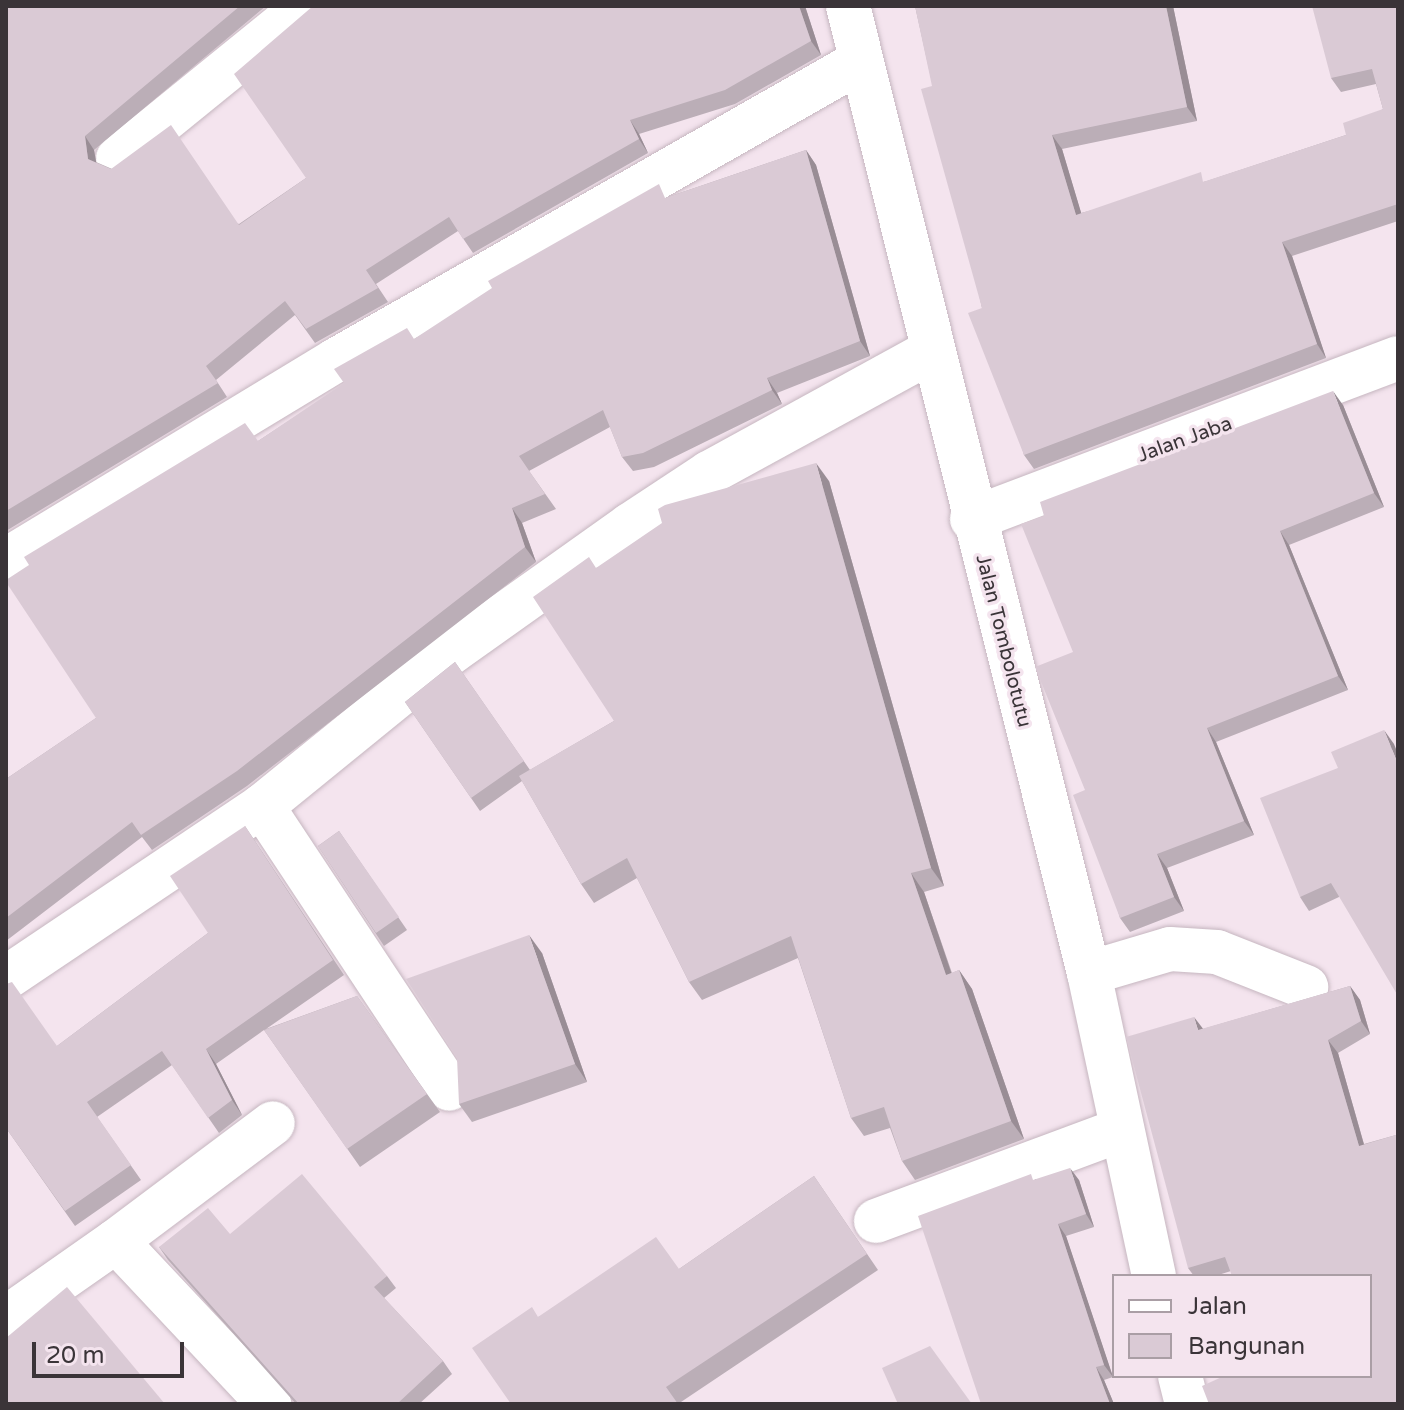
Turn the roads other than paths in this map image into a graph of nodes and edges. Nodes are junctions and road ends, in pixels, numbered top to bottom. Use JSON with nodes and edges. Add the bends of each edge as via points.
{"nodes":[{"id":1,"x":305,"y":6,"type":"edge"},
{"id":2,"x":848,"y":6,"type":"edge"},
{"id":3,"x":861,"y":61,"type":"junction"},
{"id":4,"x":118,"y":158,"type":"dead end"},
{"id":5,"x":930,"y":352,"type":"junction"},
{"id":6,"x":1391,"y":374,"type":"edge"},
{"id":7,"x":972,"y":519,"type":"junction"},
{"id":8,"x":6,"y":560,"type":"edge"},
{"id":9,"x":262,"y":806,"type":"junction"},
{"id":10,"x":1089,"y":973,"type":"junction"},
{"id":11,"x":6,"y":978,"type":"edge"},
{"id":12,"x":1306,"y":987,"type":"dead end"},
{"id":13,"x":449,"y":1089,"type":"dead end"},
{"id":14,"x":273,"y":1123,"type":"dead end"},
{"id":15,"x":1118,"y":1131,"type":"junction"},
{"id":16,"x":876,"y":1221,"type":"dead end"},
{"id":17,"x":116,"y":1241,"type":"junction"},
{"id":18,"x":1154,"y":1274,"type":"edge"},
{"id":19,"x":6,"y":1318,"type":"edge"},
{"id":20,"x":1180,"y":1378,"type":"edge"},
{"id":21,"x":269,"y":1404,"type":"edge"},
{"id":22,"x":1187,"y":1404,"type":"edge"}],
"edges":[{"from":1,"to":4,"type":"street"},
{"from":2,"to":3,"type":"street","name":"Jalan Tombolotutu"},
{"from":3,"to":5,"type":"street","name":"Jalan Tombolotutu"},
{"from":3,"to":8,"type":"street","via":[[336,360]]},
{"from":5,"to":7,"type":"street","name":"Jalan Tombolotutu"},
{"from":5,"to":9,"type":"street","via":[[709,473],[617,534],[453,651]]},
{"from":6,"to":7,"type":"street","name":"Jalan Jaba"},
{"from":7,"to":10,"type":"street","name":"Jalan Tombolotutu"},
{"from":9,"to":11,"type":"street"},
{"from":9,"to":13,"type":"street"},
{"from":10,"to":12,"type":"street","via":[[1170,949],[1217,952]]},
{"from":10,"to":15,"type":"street","name":"Jalan Tombolotutu"},
{"from":14,"to":17,"type":"street"},
{"from":15,"to":16,"type":"street"},
{"from":15,"to":18,"type":"street","name":"Jalan Tombolotutu"},
{"from":17,"to":19,"type":"street"},
{"from":17,"to":21,"type":"street"},
{"from":20,"to":22,"type":"street"}]}
